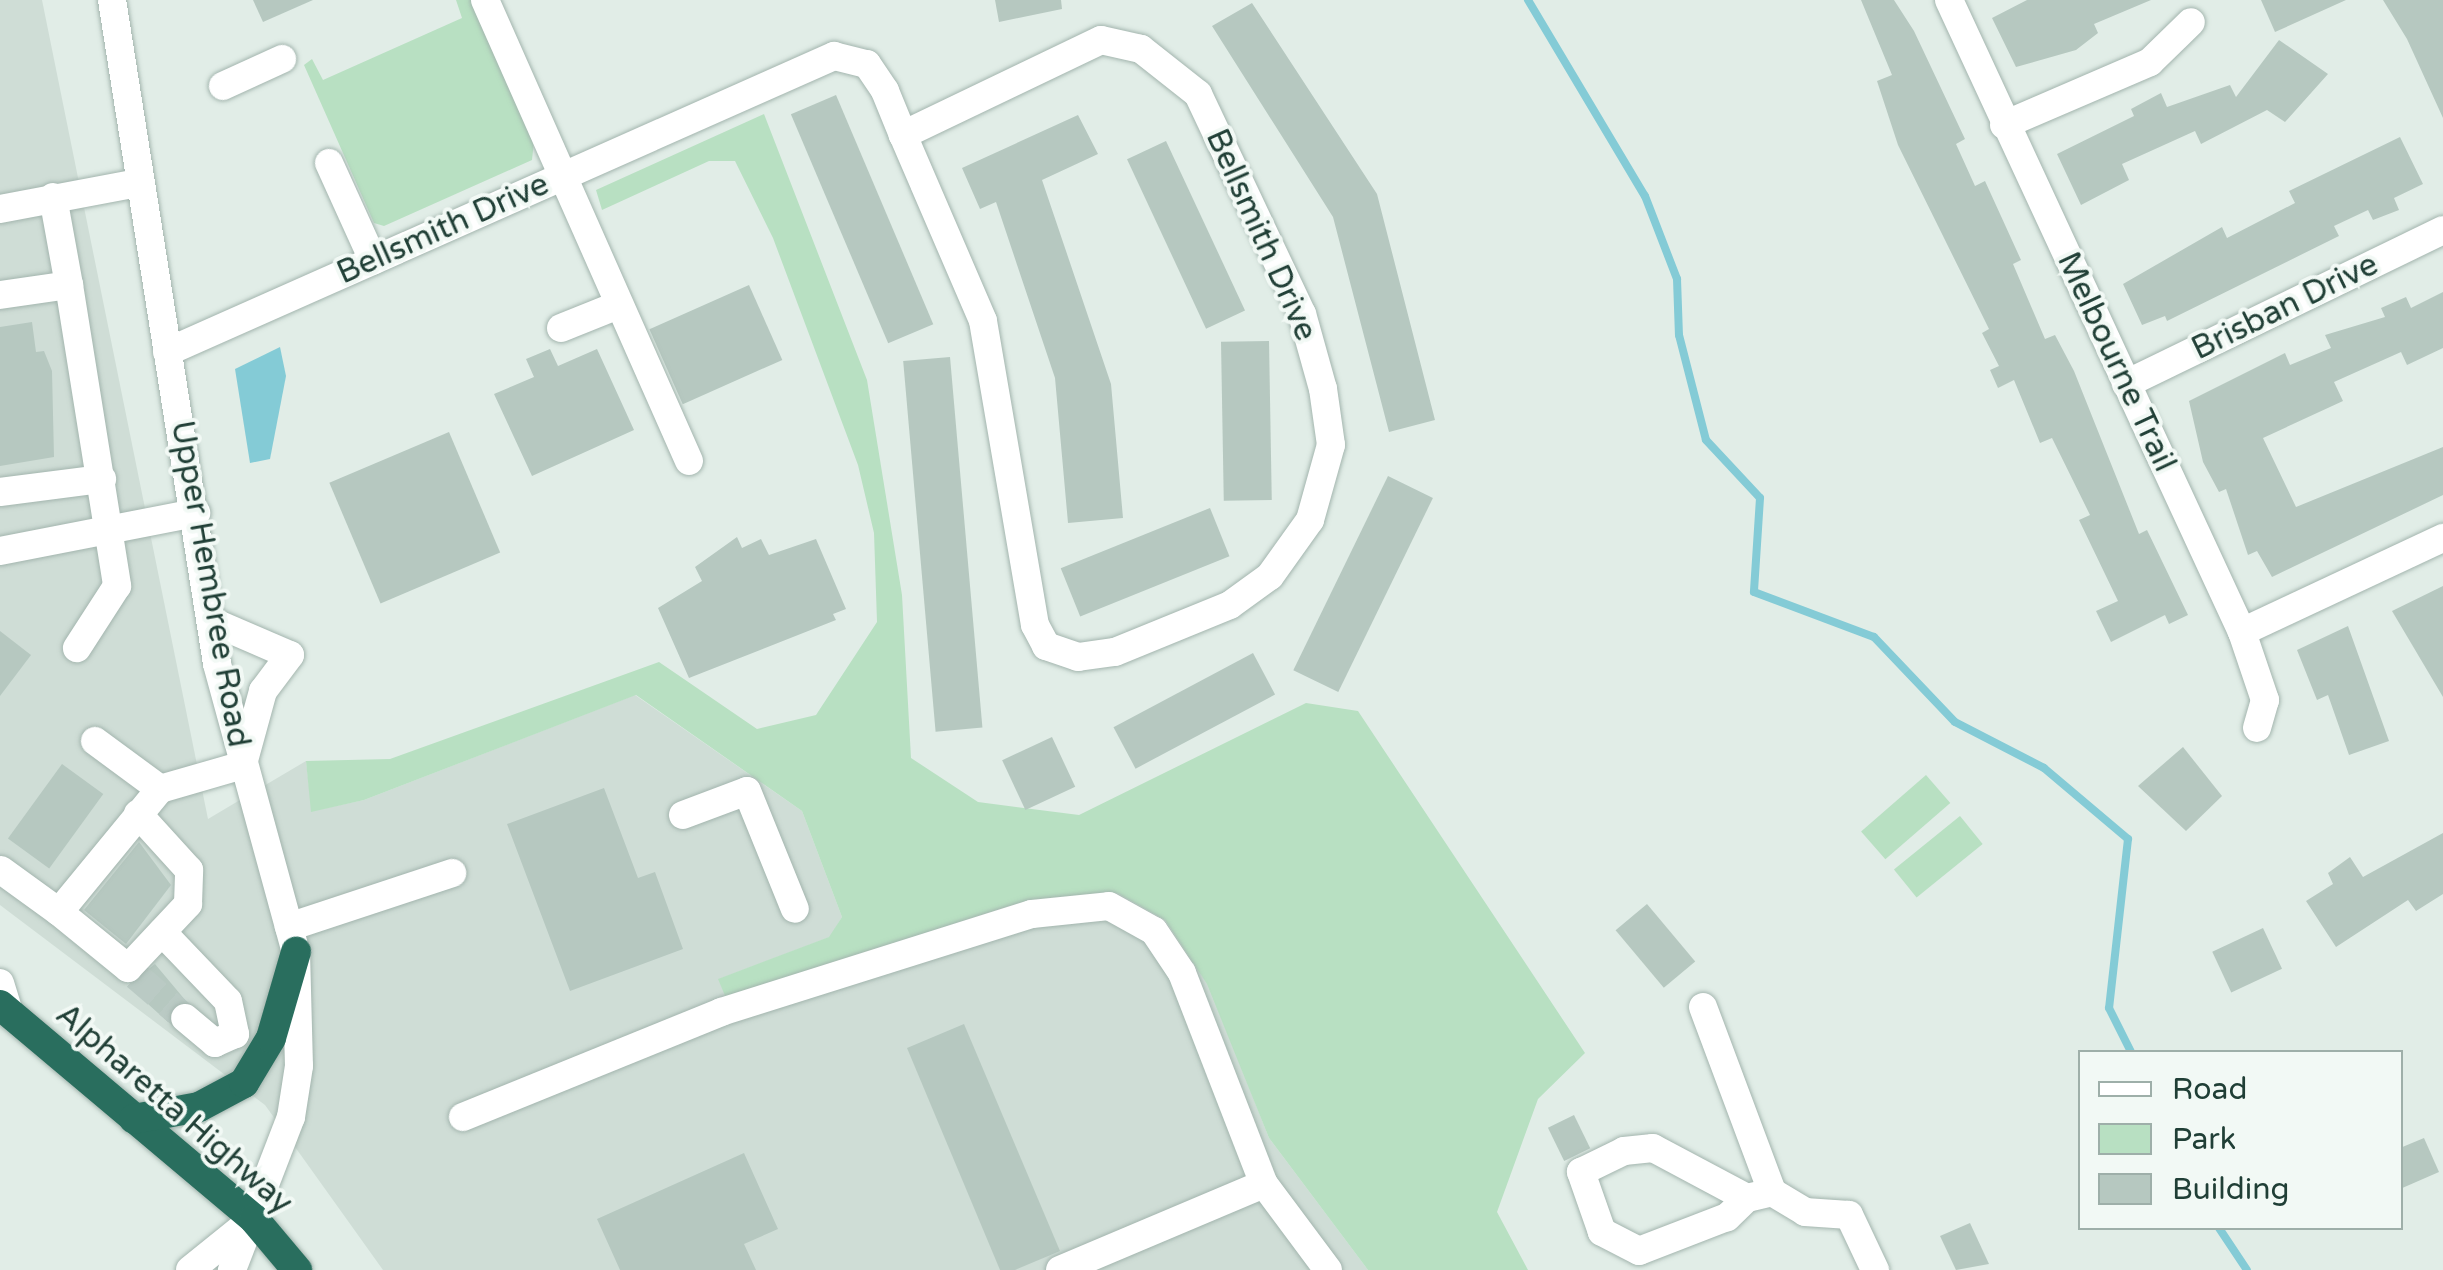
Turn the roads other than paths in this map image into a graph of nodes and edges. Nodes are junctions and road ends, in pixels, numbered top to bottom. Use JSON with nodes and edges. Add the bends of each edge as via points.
{"nodes":[{"id":1,"x":112,"y":0,"type":"edge"},
{"id":2,"x":486,"y":0,"type":"edge"},
{"id":3,"x":1948,"y":0,"type":"edge"},
{"id":4,"x":2191,"y":22,"type":"dead end"},
{"id":5,"x":282,"y":60,"type":"dead end"},
{"id":6,"x":224,"y":86,"type":"dead end"},
{"id":7,"x":2004,"y":125,"type":"junction"},
{"id":8,"x":904,"y":135,"type":"junction"},
{"id":9,"x":329,"y":162,"type":"dead end"},
{"id":10,"x":560,"y":177,"type":"junction"},
{"id":11,"x":137,"y":183,"type":"junction"},
{"id":12,"x":52,"y":196,"type":"junction"},
{"id":13,"x":0,"y":209,"type":"edge"},
{"id":14,"x":2443,"y":230,"type":"edge"},
{"id":15,"x":374,"y":260,"type":"junction"},
{"id":16,"x":69,"y":285,"type":"junction"},
{"id":17,"x":0,"y":295,"type":"edge"},
{"id":18,"x":616,"y":306,"type":"junction"},
{"id":19,"x":561,"y":328,"type":"dead end"},
{"id":20,"x":167,"y":352,"type":"junction"},
{"id":21,"x":2126,"y":384,"type":"junction"},
{"id":22,"x":690,"y":461,"type":"dead end"},
{"id":23,"x":102,"y":480,"type":"junction"},
{"id":24,"x":0,"y":492,"type":"edge"},
{"id":25,"x":196,"y":513,"type":"junction"},
{"id":26,"x":110,"y":529,"type":"junction"},
{"id":27,"x":2443,"y":538,"type":"edge"},
{"id":28,"x":0,"y":551,"type":"edge"},
{"id":29,"x":211,"y":621,"type":"junction"},
{"id":30,"x":2242,"y":632,"type":"junction"},
{"id":31,"x":77,"y":648,"type":"dead end"},
{"id":32,"x":2256,"y":728,"type":"dead end"},
{"id":33,"x":95,"y":740,"type":"dead end"},
{"id":34,"x":243,"y":766,"type":"junction"},
{"id":35,"x":160,"y":789,"type":"junction"},
{"id":36,"x":138,"y":814,"type":"junction"},
{"id":37,"x":682,"y":815,"type":"dead end"},
{"id":38,"x":0,"y":872,"type":"edge"},
{"id":39,"x":452,"y":873,"type":"dead end"},
{"id":40,"x":794,"y":910,"type":"dead end"},
{"id":41,"x":59,"y":912,"type":"junction"},
{"id":42,"x":162,"y":932,"type":"junction"},
{"id":43,"x":293,"y":940,"type":"junction"},
{"id":44,"x":0,"y":983,"type":"edge"},
{"id":45,"x":1703,"y":1007,"type":"dead end"},
{"id":46,"x":4,"y":1009,"type":"edge"},
{"id":47,"x":185,"y":1018,"type":"tunnel mouth"},
{"id":48,"x":464,"y":1116,"type":"dead end"},
{"id":49,"x":134,"y":1119,"type":"junction"},
{"id":50,"x":1264,"y":1184,"type":"junction"},
{"id":51,"x":1759,"y":1195,"type":"junction"},
{"id":52,"x":254,"y":1218,"type":"junction"},
{"id":53,"x":190,"y":1270,"type":"edge"},
{"id":54,"x":232,"y":1270,"type":"edge"},
{"id":55,"x":298,"y":1270,"type":"edge"},
{"id":56,"x":1060,"y":1270,"type":"edge"},
{"id":57,"x":1328,"y":1270,"type":"edge"},
{"id":58,"x":1875,"y":1270,"type":"edge"}],
"edges":[{"from":1,"to":11,"type":"street","name":"Upper Hembree Road"},
{"from":2,"to":10,"type":"street"},
{"from":3,"to":7,"type":"street","name":"Melbourne Trail"},
{"from":4,"to":7,"type":"street","via":[[2150,62]]},
{"from":5,"to":6,"type":"street"},
{"from":7,"to":21,"type":"street","name":"Melbourne Trail"},
{"from":8,"to":8,"type":"street","name":"Bellsmith Drive","via":[[983,321],[1035,625],[1046,646],[1078,657],[1115,652],[1230,606],[1270,576],[1310,520],[1331,445],[1324,389],[1302,314],[1198,94],[1141,49],[1101,40]]},
{"from":8,"to":10,"type":"street","name":"Bellsmith Drive","via":[[867,64],[834,56]]},
{"from":9,"to":15,"type":"street"},
{"from":10,"to":15,"type":"street","name":"Bellsmith Drive"},
{"from":10,"to":18,"type":"street"},
{"from":11,"to":12,"type":"street"},
{"from":11,"to":20,"type":"street","name":"Upper Hembree Road"},
{"from":12,"to":13,"type":"street"},
{"from":12,"to":16,"type":"street"},
{"from":14,"to":21,"type":"street","name":"Brisban Drive"},
{"from":15,"to":20,"type":"street","name":"Bellsmith Drive"},
{"from":16,"to":17,"type":"street"},
{"from":16,"to":23,"type":"street"},
{"from":18,"to":19,"type":"street"},
{"from":18,"to":22,"type":"street"},
{"from":20,"to":25,"type":"street","name":"Upper Hembree Road"},
{"from":21,"to":30,"type":"street","name":"Melbourne Trail"},
{"from":23,"to":24,"type":"street"},
{"from":23,"to":26,"type":"street"},
{"from":25,"to":26,"type":"street"},
{"from":25,"to":29,"type":"street","name":"Upper Hembree Road"},
{"from":26,"to":28,"type":"street"},
{"from":26,"to":31,"type":"street","via":[[117,586]]},
{"from":27,"to":30,"type":"street"},
{"from":29,"to":34,"type":"street","name":"Upper Hembree Road"},
{"from":29,"to":34,"type":"street","via":[[290,655],[263,691]]},
{"from":30,"to":32,"type":"street","name":"Melbourne Trail","via":[[2265,700]]},
{"from":33,"to":35,"type":"street"},
{"from":34,"to":35,"type":"street"},
{"from":34,"to":43,"type":"street","name":"Upper Hembree Road"},
{"from":35,"to":36,"type":"street"},
{"from":36,"to":41,"type":"street"},
{"from":36,"to":42,"type":"street","via":[[183,860],[192,885],[188,904]]},
{"from":37,"to":40,"type":"street","via":[[747,792]]},
{"from":38,"to":41,"type":"street"},
{"from":39,"to":43,"type":"street"},
{"from":41,"to":42,"type":"street","via":[[132,972]]},
{"from":42,"to":47,"type":"street","via":[[228,1001],[234,1034],[215,1044]]},
{"from":43,"to":49,"type":"highway","via":[[271,1038],[244,1083],[198,1107]]},
{"from":43,"to":52,"type":"street","name":"Upper Hembree Road","via":[[299,1066],[291,1117]]},
{"from":44,"to":46,"type":"street"},
{"from":45,"to":51,"type":"street"},
{"from":46,"to":49,"type":"highway","name":"Alpharetta Highway"},
{"from":48,"to":50,"type":"street","via":[[738,1007],[1032,914],[1109,906],[1154,931],[1182,973]]},
{"from":49,"to":52,"type":"highway","name":"Alpharetta Highway"},
{"from":50,"to":56,"type":"street"},
{"from":50,"to":57,"type":"street"},
{"from":51,"to":51,"type":"street","via":[[1652,1148],[1624,1151],[1581,1172],[1602,1232],[1638,1251],[1728,1217]]},
{"from":51,"to":58,"type":"street","via":[[1805,1212],[1849,1214]]},
{"from":52,"to":53,"type":"street"},
{"from":52,"to":54,"type":"street","name":"Upper Hembree Road"},
{"from":52,"to":55,"type":"highway","name":"Alpharetta Highway"}]}
